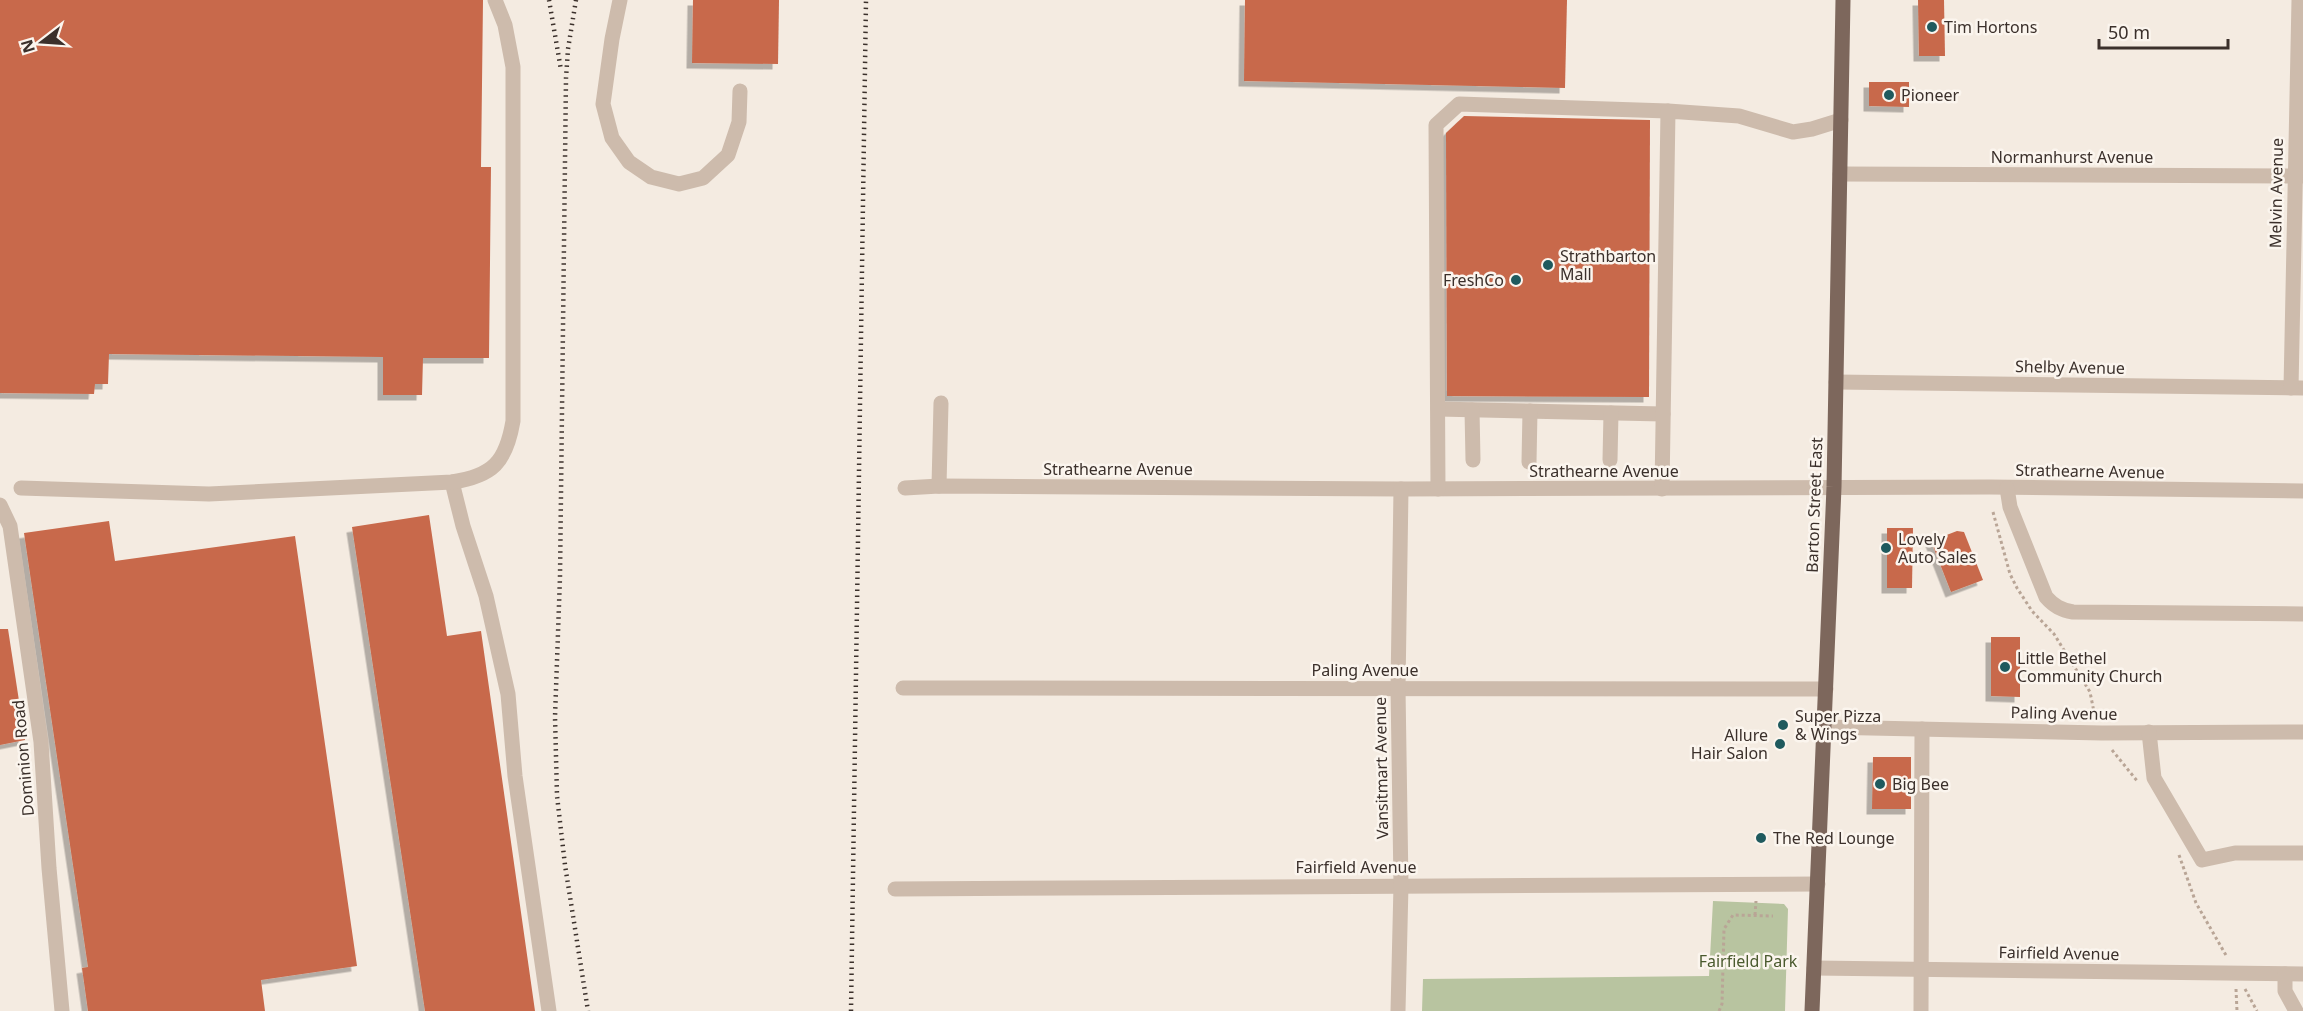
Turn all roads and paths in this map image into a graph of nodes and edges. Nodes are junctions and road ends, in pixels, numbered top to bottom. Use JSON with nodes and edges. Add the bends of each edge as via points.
{"nodes":[{"id":1,"x":495,"y":0,"type":"edge"},
{"id":2,"x":620,"y":0,"type":"edge"},
{"id":3,"x":1843,"y":0,"type":"edge"},
{"id":4,"x":2299,"y":0,"type":"edge"},
{"id":5,"x":740,"y":91,"type":"dead end"},
{"id":6,"x":1668,"y":111,"type":"junction"},
{"id":7,"x":1841,"y":120,"type":"junction"},
{"id":8,"x":1840,"y":174,"type":"junction"},
{"id":9,"x":2299,"y":176,"type":"edge"},
{"id":10,"x":1836,"y":382,"type":"junction"},
{"id":11,"x":2297,"y":388,"type":"edge"},
{"id":12,"x":941,"y":403,"type":"dead end"},
{"id":13,"x":1438,"y":409,"type":"junction"},
{"id":14,"x":1472,"y":410,"type":"junction"},
{"id":15,"x":1530,"y":411,"type":"junction"},
{"id":16,"x":1611,"y":413,"type":"junction"},
{"id":17,"x":1663,"y":414,"type":"junction"},
{"id":18,"x":1473,"y":460,"type":"dead end"},
{"id":19,"x":1610,"y":460,"type":"dead end"},
{"id":20,"x":1529,"y":462,"type":"dead end"},
{"id":21,"x":452,"y":482,"type":"junction"},
{"id":22,"x":939,"y":486,"type":"junction"},
{"id":23,"x":1989,"y":487,"type":"junction"},
{"id":24,"x":21,"y":488,"type":"dead end"},
{"id":25,"x":904,"y":488,"type":"dead end"},
{"id":26,"x":1834,"y":488,"type":"junction"},
{"id":27,"x":2007,"y":488,"type":"junction"},
{"id":28,"x":1401,"y":489,"type":"junction"},
{"id":29,"x":1438,"y":489,"type":"junction"},
{"id":30,"x":1662,"y":489,"type":"junction"},
{"id":31,"x":2303,"y":491,"type":"edge"},
{"id":32,"x":0,"y":506,"type":"edge"},
{"id":33,"x":2303,"y":614,"type":"edge"},
{"id":34,"x":903,"y":687,"type":"dead end"},
{"id":35,"x":1398,"y":688,"type":"junction"},
{"id":36,"x":1826,"y":689,"type":"junction"},
{"id":37,"x":1824,"y":727,"type":"junction"},
{"id":38,"x":1922,"y":729,"type":"junction"},
{"id":39,"x":2149,"y":732,"type":"junction"},
{"id":40,"x":2303,"y":732,"type":"edge"},
{"id":41,"x":2102,"y":733,"type":"junction"},
{"id":42,"x":2139,"y":783,"type":"dead end"},
{"id":43,"x":2178,"y":852,"type":"dead end"},
{"id":44,"x":2303,"y":854,"type":"edge"},
{"id":45,"x":1818,"y":884,"type":"junction"},
{"id":46,"x":1401,"y":885,"type":"junction"},
{"id":47,"x":895,"y":889,"type":"dead end"},
{"id":48,"x":1773,"y":916,"type":"dead end"},
{"id":49,"x":1814,"y":968,"type":"junction"},
{"id":50,"x":1921,"y":969,"type":"junction"},
{"id":51,"x":2236,"y":974,"type":"junction"},
{"id":52,"x":2285,"y":974,"type":"junction"},
{"id":53,"x":2303,"y":974,"type":"edge"},
{"id":54,"x":62,"y":1011,"type":"edge"},
{"id":55,"x":549,"y":1011,"type":"edge"},
{"id":56,"x":1398,"y":1011,"type":"edge"},
{"id":57,"x":1719,"y":1011,"type":"edge"},
{"id":58,"x":1812,"y":1011,"type":"edge"},
{"id":59,"x":1921,"y":1011,"type":"edge"},
{"id":60,"x":2237,"y":1011,"type":"edge"},
{"id":61,"x":2257,"y":1011,"type":"edge"},
{"id":62,"x":2296,"y":1011,"type":"edge"}],
"edges":[{"from":1,"to":21,"type":"street","via":[[505,25],[513,67],[513,421],[510,441],[494,466],[479,477]]},
{"from":2,"to":5,"type":"street","via":[[603,104],[612,138],[629,162],[651,177],[679,184],[704,178],[728,155],[739,122]]},
{"from":3,"to":7,"type":"main road","name":"Barton Street East"},
{"from":4,"to":9,"type":"street","name":"Melvin Avenue"},
{"from":6,"to":7,"type":"street","via":[[1739,116],[1793,132]]},
{"from":6,"to":13,"type":"street","via":[[1459,104],[1437,126]]},
{"from":6,"to":17,"type":"street"},
{"from":7,"to":8,"type":"main road","name":"Barton Street East"},
{"from":8,"to":9,"type":"street","name":"Normanhurst Avenue"},
{"from":8,"to":10,"type":"main road","name":"Barton Street East"},
{"from":9,"to":11,"type":"street","name":"Melvin Avenue"},
{"from":10,"to":11,"type":"street","name":"Shelby Avenue"},
{"from":10,"to":26,"type":"main road","name":"Barton Street East"},
{"from":12,"to":22,"type":"street"},
{"from":13,"to":14,"type":"street"},
{"from":13,"to":29,"type":"street"},
{"from":14,"to":15,"type":"street"},
{"from":14,"to":18,"type":"street"},
{"from":15,"to":16,"type":"street"},
{"from":15,"to":20,"type":"street"},
{"from":16,"to":17,"type":"street"},
{"from":16,"to":19,"type":"street"},
{"from":17,"to":30,"type":"street"},
{"from":21,"to":24,"type":"street","via":[[209,494]]},
{"from":21,"to":55,"type":"street","via":[[486,596],[508,694],[515,776]]},
{"from":22,"to":25,"type":"street","name":"Strathearne Avenue"},
{"from":22,"to":28,"type":"street","name":"Strathearne Avenue"},
{"from":23,"to":26,"type":"street","name":"Strathearne Avenue"},
{"from":23,"to":27,"type":"street","name":"Strathearne Avenue"},
{"from":23,"to":41,"type":"path","via":[[2010,574],[2032,611],[2054,634],[2090,693]]},
{"from":26,"to":30,"type":"street","name":"Strathearne Avenue"},
{"from":26,"to":36,"type":"main road","name":"Barton Street East"},
{"from":27,"to":31,"type":"street","name":"Strathearne Avenue"},
{"from":27,"to":33,"type":"street","via":[[2010,507],[2046,597],[2062,610]]},
{"from":28,"to":29,"type":"street","name":"Strathearne Avenue"},
{"from":28,"to":35,"type":"street","name":"Vansitmart Avenue"},
{"from":29,"to":30,"type":"street","name":"Strathearne Avenue"},
{"from":32,"to":54,"type":"street","name":"Dominion Road","via":[[10,526],[41,742]]},
{"from":34,"to":35,"type":"street","name":"Paling Avenue"},
{"from":35,"to":36,"type":"street","name":"Paling Avenue"},
{"from":35,"to":46,"type":"street","name":"Vansitmart Avenue"},
{"from":36,"to":37,"type":"main road","name":"Barton Street East"},
{"from":37,"to":38,"type":"street","name":"Paling Avenue"},
{"from":37,"to":45,"type":"main road","name":"Barton Street East"},
{"from":38,"to":41,"type":"street","name":"Paling Avenue"},
{"from":38,"to":50,"type":"street"},
{"from":39,"to":40,"type":"street","name":"Paling Avenue"},
{"from":39,"to":41,"type":"street","name":"Paling Avenue"},
{"from":39,"to":44,"type":"street","via":[[2154,778],[2202,860],[2235,853]]},
{"from":41,"to":42,"type":"path"},
{"from":43,"to":51,"type":"path","via":[[2196,903]]},
{"from":45,"to":46,"type":"street","name":"Fairfield Avenue"},
{"from":45,"to":49,"type":"main road","name":"Barton Street East"},
{"from":46,"to":47,"type":"street","name":"Fairfield Avenue"},
{"from":46,"to":56,"type":"street","name":"Vansitmart Avenue"},
{"from":48,"to":57,"type":"path","via":[[1733,915],[1724,929]]},
{"from":49,"to":50,"type":"street","name":"Fairfield Avenue"},
{"from":49,"to":58,"type":"main road","name":"Barton Street East"},
{"from":50,"to":51,"type":"street","name":"Fairfield Avenue"},
{"from":50,"to":59,"type":"street"},
{"from":51,"to":52,"type":"street","name":"Fairfield Avenue"},
{"from":51,"to":60,"type":"path"},
{"from":51,"to":61,"type":"path"},
{"from":52,"to":53,"type":"street","name":"Fairfield Avenue"},
{"from":52,"to":62,"type":"street","via":[[2285,991]]}]}
